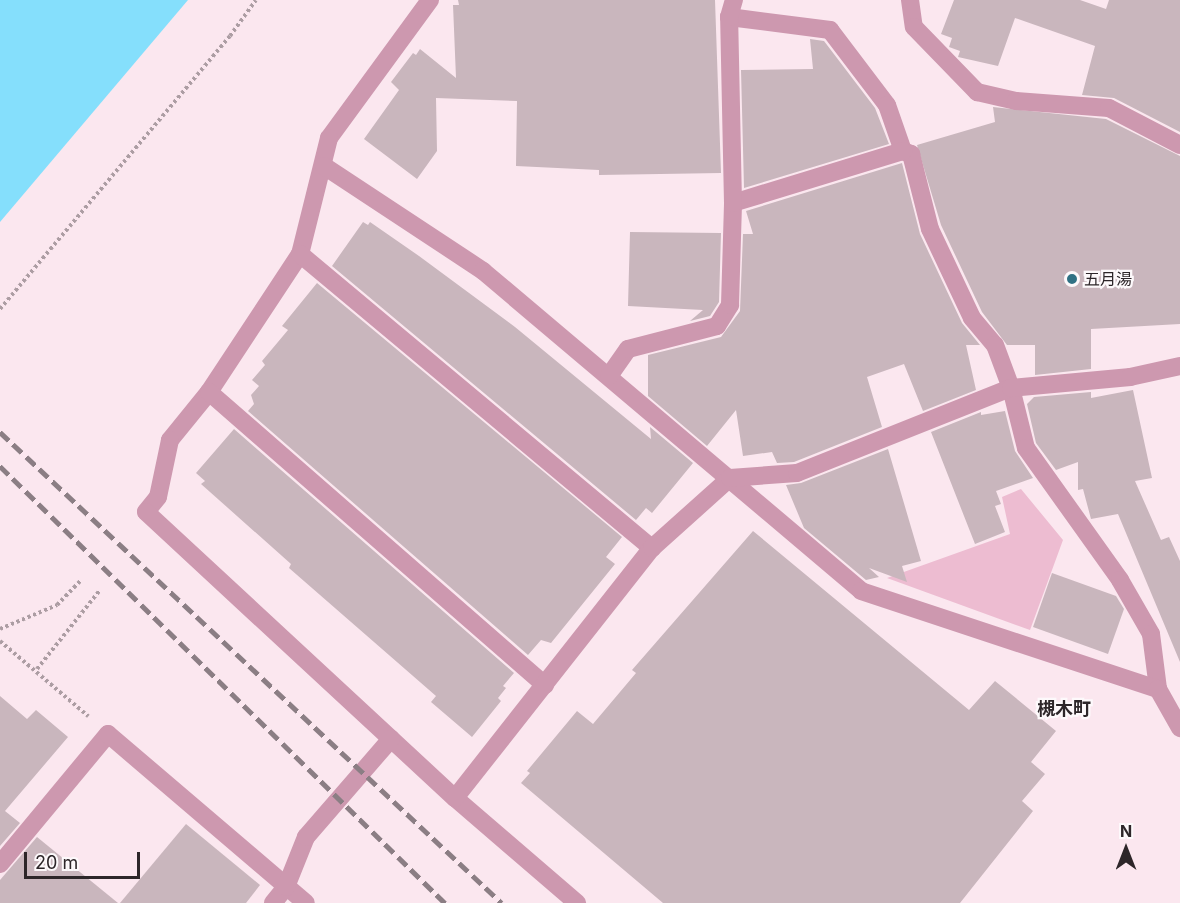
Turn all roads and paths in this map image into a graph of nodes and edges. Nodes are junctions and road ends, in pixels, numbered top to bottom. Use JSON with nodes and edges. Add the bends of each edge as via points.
{"nodes":[{"id":1,"x":256,"y":0,"type":"edge"},
{"id":2,"x":430,"y":0,"type":"edge"},
{"id":3,"x":910,"y":0,"type":"edge"},
{"id":4,"x":732,"y":8,"type":"edge"},
{"id":5,"x":1180,"y":145,"type":"edge"},
{"id":6,"x":903,"y":151,"type":"junction"},
{"id":7,"x":324,"y":166,"type":"junction"},
{"id":8,"x":733,"y":202,"type":"junction"},
{"id":9,"x":300,"y":254,"type":"junction"},
{"id":10,"x":0,"y":309,"type":"edge"},
{"id":11,"x":1180,"y":366,"type":"edge"},
{"id":12,"x":609,"y":376,"type":"junction"},
{"id":13,"x":1011,"y":388,"type":"junction"},
{"id":14,"x":209,"y":392,"type":"junction"},
{"id":15,"x":730,"y":478,"type":"junction"},
{"id":16,"x":652,"y":548,"type":"junction"},
{"id":17,"x":81,"y":580,"type":"dead end"},
{"id":18,"x":100,"y":590,"type":"dead end"},
{"id":19,"x":0,"y":629,"type":"edge"},
{"id":20,"x":0,"y":641,"type":"edge"},
{"id":21,"x":37,"y":669,"type":"junction"},
{"id":22,"x":545,"y":685,"type":"junction"},
{"id":23,"x":1158,"y":689,"type":"junction"},
{"id":24,"x":1180,"y":728,"type":"edge"},
{"id":25,"x":108,"y":734,"type":"junction"},
{"id":26,"x":391,"y":739,"type":"junction"},
{"id":27,"x":455,"y":798,"type":"junction"},
{"id":28,"x":0,"y":864,"type":"edge"},
{"id":29,"x":286,"y":887,"type":"junction"},
{"id":30,"x":273,"y":903,"type":"edge"},
{"id":31,"x":306,"y":903,"type":"edge"},
{"id":32,"x":577,"y":903,"type":"edge"}],
"edges":[{"from":1,"to":10,"type":"path"},
{"from":2,"to":7,"type":"street","via":[[329,138]]},
{"from":3,"to":5,"type":"street","via":[[914,27],[977,92],[1016,101],[1109,108]]},
{"from":4,"to":6,"type":"street","via":[[830,30],[887,105]]},
{"from":4,"to":8,"type":"street"},
{"from":6,"to":8,"type":"street"},
{"from":6,"to":13,"type":"street","via":[[911,154],[930,229],[972,318],[995,345]]},
{"from":7,"to":9,"type":"street"},
{"from":7,"to":12,"type":"street","via":[[483,271]]},
{"from":8,"to":12,"type":"street","via":[[730,305],[717,326],[628,349]]},
{"from":9,"to":14,"type":"street"},
{"from":9,"to":16,"type":"street"},
{"from":11,"to":13,"type":"street","via":[[1130,377]]},
{"from":12,"to":15,"type":"street"},
{"from":13,"to":15,"type":"street","via":[[797,474]]},
{"from":13,"to":23,"type":"street","via":[[1026,448],[1120,580],[1150,634]]},
{"from":14,"to":22,"type":"street"},
{"from":14,"to":26,"type":"street","via":[[170,440],[158,496],[146,512]]},
{"from":15,"to":16,"type":"street"},
{"from":15,"to":23,"type":"street","via":[[861,591]]},
{"from":16,"to":22,"type":"street"},
{"from":17,"to":19,"type":"path","via":[[57,605]]},
{"from":18,"to":21,"type":"path"},
{"from":20,"to":21,"type":"path"},
{"from":21,"to":25,"type":"path"},
{"from":22,"to":27,"type":"street"},
{"from":23,"to":24,"type":"street"},
{"from":25,"to":28,"type":"street"},
{"from":25,"to":29,"type":"street"},
{"from":26,"to":27,"type":"street"},
{"from":26,"to":29,"type":"street","via":[[306,837]]},
{"from":27,"to":32,"type":"street"},
{"from":29,"to":30,"type":"street"},
{"from":29,"to":31,"type":"street"}]}
